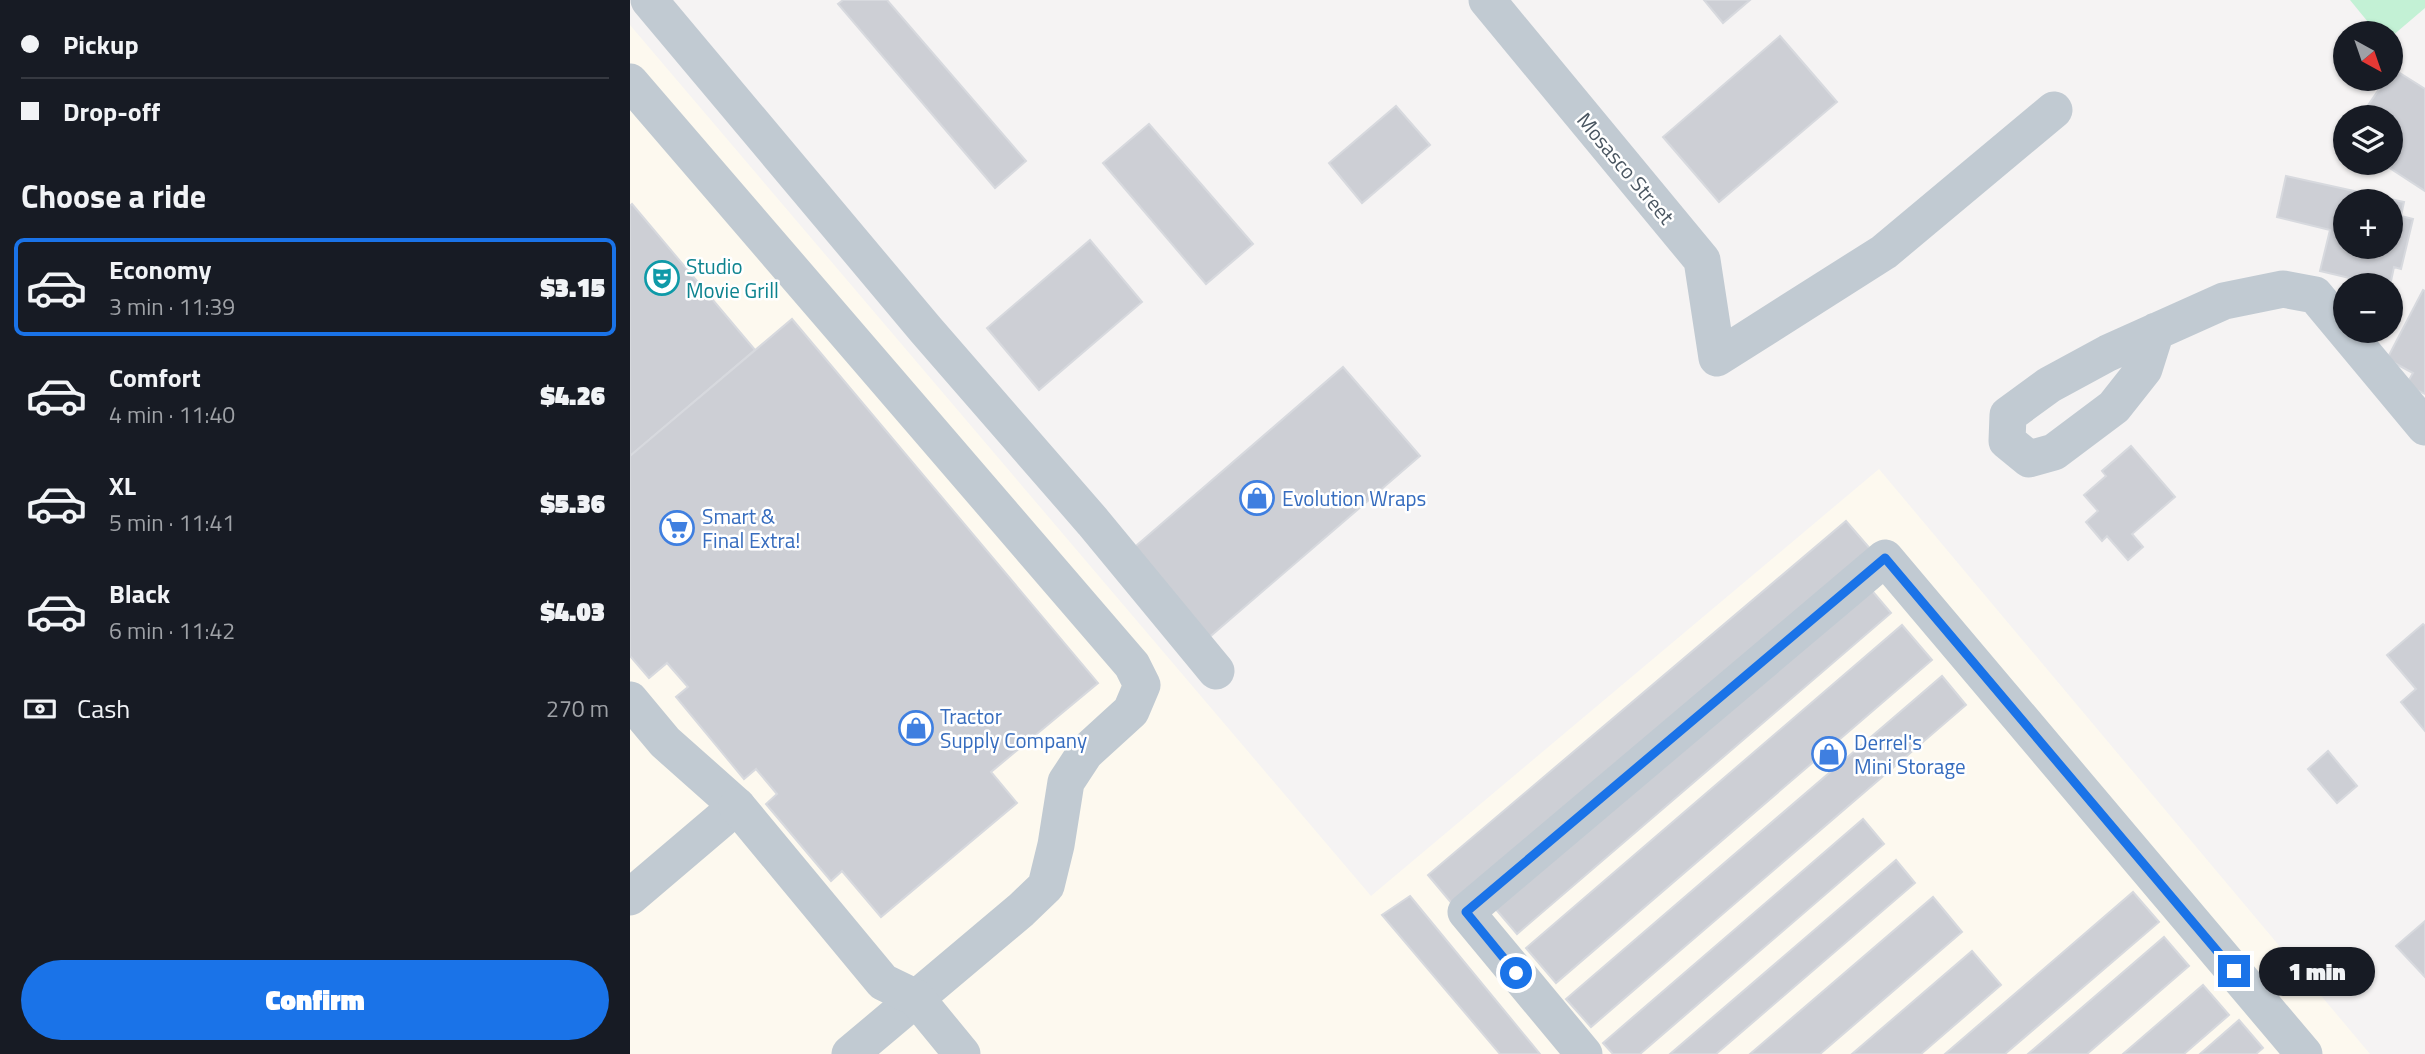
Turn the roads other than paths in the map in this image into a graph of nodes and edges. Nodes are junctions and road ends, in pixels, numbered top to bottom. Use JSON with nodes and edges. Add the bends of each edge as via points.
{"nodes":[{"id":1,"x":649,"y":0,"type":"edge"},
{"id":2,"x":1487,"y":0,"type":"edge"},
{"id":3,"x":630,"y":82,"type":"edge"},
{"id":4,"x":2054,"y":110,"type":"dead end"},
{"id":5,"x":2156,"y":331,"type":"dead end"},
{"id":6,"x":2425,"y":427,"type":"edge"},
{"id":7,"x":1216,"y":671,"type":"dead end"},
{"id":8,"x":630,"y":700,"type":"edge"},
{"id":9,"x":737,"y":806,"type":"junction"},
{"id":10,"x":630,"y":897,"type":"edge"},
{"id":11,"x":916,"y":998,"type":"junction"},
{"id":12,"x":850,"y":1054,"type":"edge"},
{"id":13,"x":962,"y":1054,"type":"edge"},
{"id":14,"x":1584,"y":1054,"type":"edge"},
{"id":15,"x":2304,"y":1054,"type":"edge"}],
"edges":[{"from":1,"to":7,"type":"street"},
{"from":2,"to":4,"type":"street","name":"Mosasco Street","via":[[1702,260],[1717,358],[1884,252]]},
{"from":3,"to":11,"type":"street","via":[[1132,665],[1142,685],[1131,711],[1085,752],[1066,782],[1046,886]]},
{"from":5,"to":6,"type":"street","via":[[2224,301],[2283,289],[2315,295]]},
{"from":8,"to":9,"type":"street","via":[[665,741]]},
{"from":9,"to":10,"type":"street"},
{"from":9,"to":11,"type":"street","via":[[883,982]]},
{"from":11,"to":12,"type":"street"},
{"from":11,"to":13,"type":"street"},
{"from":14,"to":15,"type":"street","via":[[1466,912],[1885,558]]}]}
